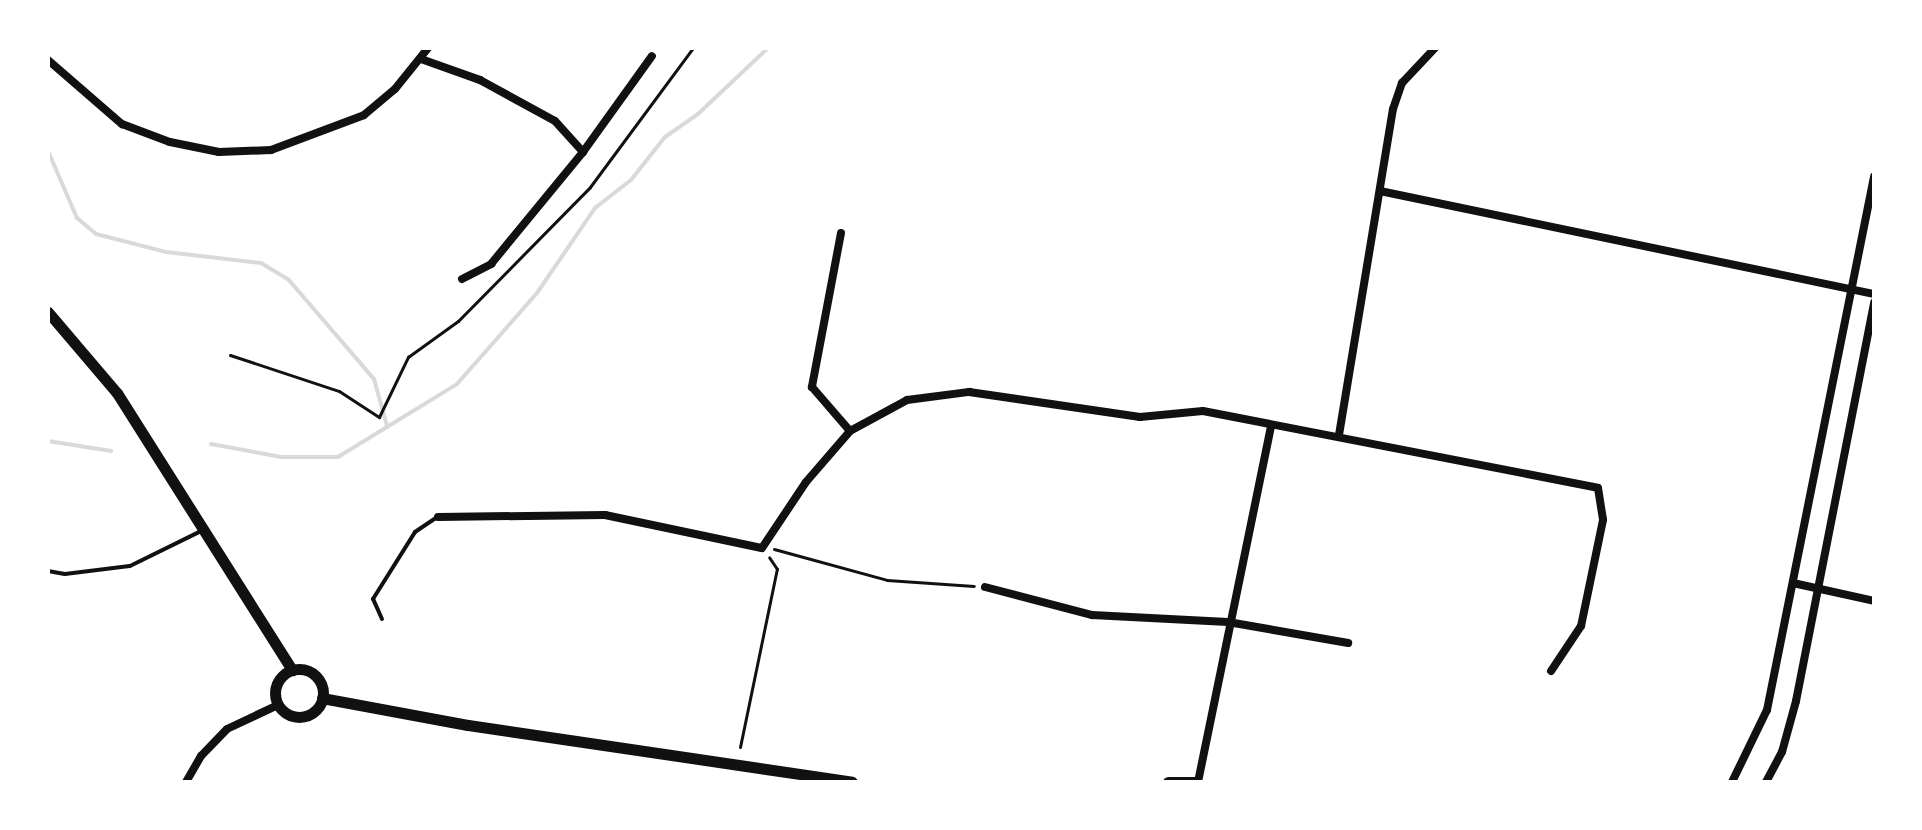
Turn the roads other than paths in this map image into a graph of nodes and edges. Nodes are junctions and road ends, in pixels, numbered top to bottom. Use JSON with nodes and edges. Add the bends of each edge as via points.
{"nodes":[{"id":1,"x":428,"y":48,"type":"edge"},
{"id":2,"x":1435,"y":48,"type":"edge"},
{"id":3,"x":652,"y":56,"type":"dead end"},
{"id":4,"x":421,"y":59,"type":"junction"},
{"id":5,"x":48,"y":60,"type":"edge"},
{"id":6,"x":583,"y":152,"type":"junction"},
{"id":7,"x":1874,"y":177,"type":"edge"},
{"id":8,"x":1380,"y":191,"type":"junction"},
{"id":9,"x":841,"y":233,"type":"dead end"},
{"id":10,"x":462,"y":279,"type":"dead end"},
{"id":11,"x":1850,"y":288,"type":"junction"},
{"id":12,"x":1874,"y":294,"type":"edge"},
{"id":13,"x":1874,"y":303,"type":"edge"},
{"id":14,"x":48,"y":312,"type":"edge"},
{"id":15,"x":1271,"y":426,"type":"junction"},
{"id":16,"x":850,"y":431,"type":"junction"},
{"id":17,"x":1339,"y":435,"type":"junction"},
{"id":18,"x":438,"y":517,"type":"joint"},
{"id":19,"x":206,"y":527,"type":"junction"},
{"id":20,"x":48,"y":571,"type":"edge"},
{"id":21,"x":1793,"y":583,"type":"junction"},
{"id":22,"x":985,"y":587,"type":"road end"},
{"id":23,"x":1820,"y":588,"type":"junction"},
{"id":24,"x":1874,"y":601,"type":"edge"},
{"id":25,"x":382,"y":619,"type":"dead end"},
{"id":26,"x":1228,"y":622,"type":"junction"},
{"id":27,"x":1348,"y":643,"type":"dead end"},
{"id":28,"x":292,"y":670,"type":"junction"},
{"id":29,"x":1551,"y":671,"type":"dead end"},
{"id":30,"x":322,"y":698,"type":"junction"},
{"id":31,"x":278,"y":705,"type":"junction"},
{"id":32,"x":186,"y":782,"type":"edge"},
{"id":33,"x":852,"y":782,"type":"edge"},
{"id":34,"x":1168,"y":782,"type":"edge"},
{"id":35,"x":1196,"y":782,"type":"edge"},
{"id":36,"x":1732,"y":782,"type":"edge"},
{"id":37,"x":1766,"y":782,"type":"edge"}],
"edges":[{"from":1,"to":4,"type":"street"},
{"from":2,"to":8,"type":"street","via":[[1402,83]]},
{"from":3,"to":6,"type":"street"},
{"from":4,"to":5,"type":"street","via":[[364,115],[271,150],[219,152],[122,124]]},
{"from":4,"to":6,"type":"street","via":[[480,80],[555,121]]},
{"from":6,"to":10,"type":"street","via":[[491,264]]},
{"from":7,"to":11,"type":"street"},
{"from":8,"to":11,"type":"street"},
{"from":8,"to":17,"type":"street"},
{"from":9,"to":16,"type":"street","via":[[812,387]]},
{"from":11,"to":12,"type":"street"},
{"from":11,"to":21,"type":"street"},
{"from":13,"to":23,"type":"street"},
{"from":14,"to":19,"type":"street","via":[[117,393]]},
{"from":15,"to":16,"type":"street","via":[[1203,411],[1140,417],[969,392],[907,400]]},
{"from":15,"to":17,"type":"street"},
{"from":15,"to":26,"type":"street"},
{"from":16,"to":18,"type":"street","via":[[806,482],[762,548],[605,515]]},
{"from":17,"to":29,"type":"street","via":[[1598,488],[1603,520],[1581,626]]},
{"from":18,"to":25,"type":"lane","via":[[415,532],[373,599]]},
{"from":19,"to":20,"type":"lane","via":[[165,553],[130,566],[65,574]]},
{"from":19,"to":28,"type":"street"},
{"from":21,"to":23,"type":"street"},
{"from":21,"to":36,"type":"street","via":[[1767,710]]},
{"from":22,"to":26,"type":"street","via":[[1092,615]]},
{"from":23,"to":24,"type":"street"},
{"from":23,"to":37,"type":"street","via":[[1782,752]]},
{"from":26,"to":27,"type":"street"},
{"from":26,"to":35,"type":"street"},
{"from":28,"to":30,"type":"street","via":[[316,677]]},
{"from":28,"to":31,"type":"street","via":[[276,686]]},
{"from":30,"to":31,"type":"street","via":[[315,710],[300,717]]},
{"from":30,"to":33,"type":"street"},
{"from":31,"to":32,"type":"street","via":[[227,729],[201,756]]},
{"from":34,"to":35,"type":"street"}]}
